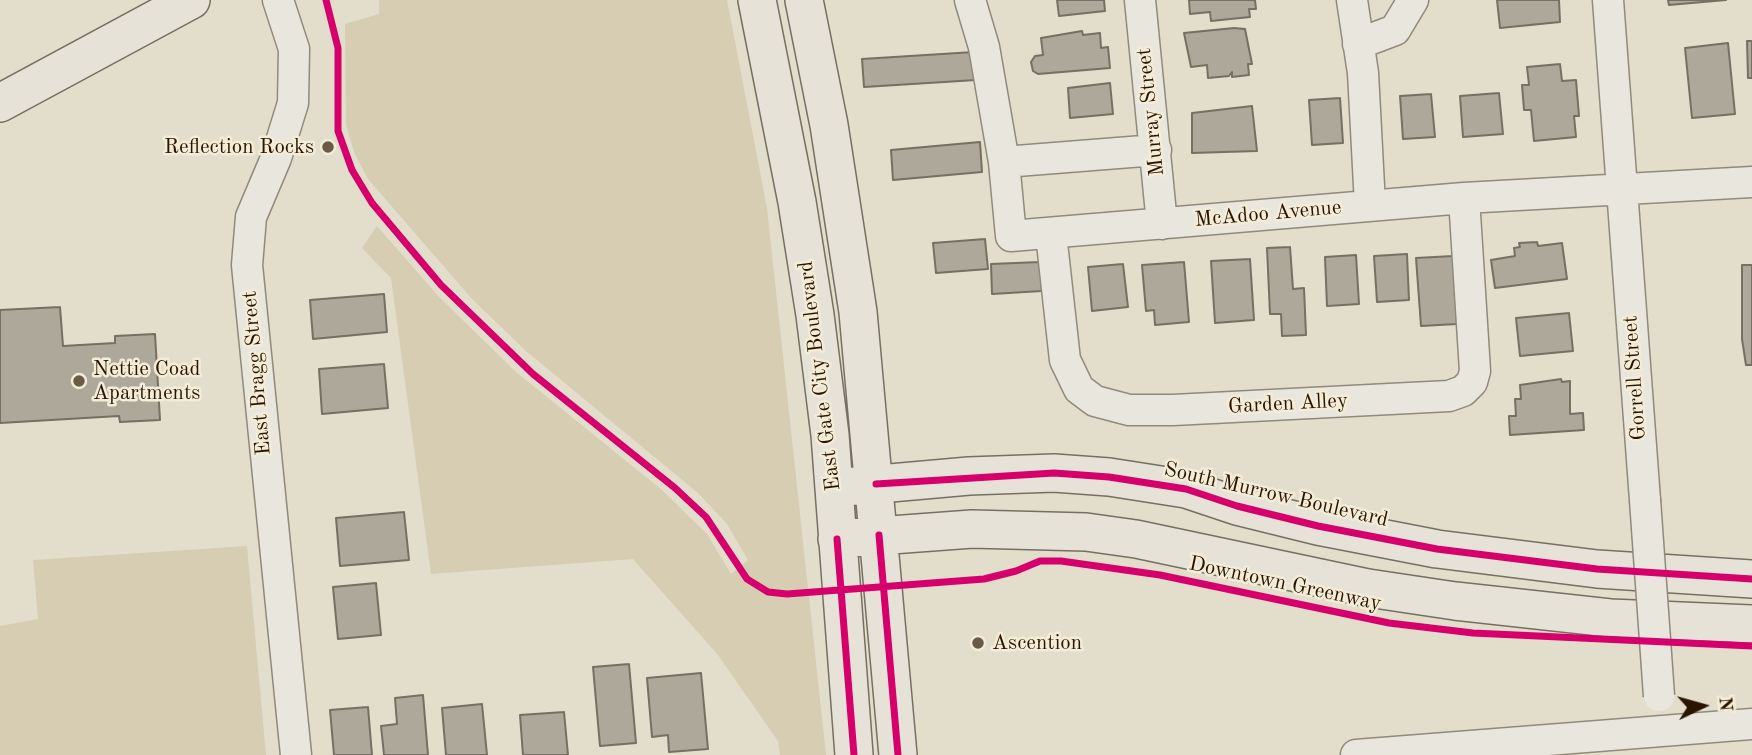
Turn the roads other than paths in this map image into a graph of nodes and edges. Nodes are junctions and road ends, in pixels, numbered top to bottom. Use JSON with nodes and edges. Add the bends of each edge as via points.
{"nodes":[{"id":1,"x":191,"y":0,"type":"edge"},
{"id":2,"x":278,"y":0,"type":"edge"},
{"id":3,"x":757,"y":0,"type":"edge"},
{"id":4,"x":804,"y":0,"type":"edge"},
{"id":5,"x":970,"y":0,"type":"edge"},
{"id":6,"x":1140,"y":0,"type":"edge"},
{"id":7,"x":1352,"y":0,"type":"edge"},
{"id":8,"x":1413,"y":0,"type":"edge"},
{"id":9,"x":1608,"y":0,"type":"edge"},
{"id":10,"x":1359,"y":44,"type":"junction"},
{"id":11,"x":0,"y":103,"type":"edge"},
{"id":12,"x":1156,"y":150,"type":"junction"},
{"id":13,"x":1004,"y":162,"type":"junction"},
{"id":14,"x":1752,"y":182,"type":"edge"},
{"id":15,"x":1621,"y":188,"type":"junction"},
{"id":16,"x":1464,"y":198,"type":"junction"},
{"id":17,"x":1370,"y":205,"type":"junction"},
{"id":18,"x":1163,"y":224,"type":"junction"},
{"id":19,"x":1051,"y":234,"type":"junction"},
{"id":20,"x":876,"y":484,"type":"junction"},
{"id":21,"x":834,"y":488,"type":"junction"},
{"id":22,"x":879,"y":535,"type":"junction"},
{"id":23,"x":837,"y":539,"type":"junction"},
{"id":24,"x":1752,"y":579,"type":"edge"},
{"id":25,"x":1752,"y":624,"type":"edge"},
{"id":26,"x":1752,"y":724,"type":"edge"},
{"id":27,"x":1657,"y":742,"type":"edge"},
{"id":28,"x":296,"y":755,"type":"edge"},
{"id":29,"x":854,"y":755,"type":"edge"},
{"id":30,"x":898,"y":755,"type":"edge"},
{"id":31,"x":1356,"y":755,"type":"edge"}],
"edges":[{"from":1,"to":11,"type":"main road"},
{"from":2,"to":28,"type":"street","name":"East Bragg Street","via":[[294,49],[293,103],[251,217],[247,265]]},
{"from":3,"to":21,"type":"main road","name":"East Gate City Boulevard","via":[[813,302]]},
{"from":4,"to":20,"type":"main road","name":"East Gate City Boulevard","via":[[845,220]]},
{"from":5,"to":13,"type":"street","via":[[984,47]]},
{"from":6,"to":12,"type":"street","name":"Murray Street"},
{"from":7,"to":10,"type":"street"},
{"from":8,"to":10,"type":"street","via":[[1395,30]]},
{"from":9,"to":15,"type":"street","name":"Gorrell Street"},
{"from":10,"to":17,"type":"street"},
{"from":12,"to":13,"type":"street"},
{"from":12,"to":18,"type":"street","name":"Murray Street"},
{"from":13,"to":19,"type":"street","name":"McAdoo Avenue","via":[[1011,236]]},
{"from":14,"to":15,"type":"street","name":"McAdoo Avenue"},
{"from":15,"to":16,"type":"street","name":"McAdoo Avenue"},
{"from":15,"to":27,"type":"street","name":"Gorrell Street","bridge":true,"via":[[1658,696]]},
{"from":16,"to":17,"type":"street","name":"McAdoo Avenue"},
{"from":16,"to":19,"type":"street","name":"Garden Alley","via":[[1475,372],[1463,391],[1449,396],[1162,410],[1129,410],[1095,401],[1079,389],[1065,360]]},
{"from":17,"to":18,"type":"street","name":"McAdoo Avenue"},
{"from":18,"to":19,"type":"street","name":"McAdoo Avenue"},
{"from":20,"to":21,"type":"main road","name":"South Murrow Boulevard"},
{"from":20,"to":22,"type":"main road","name":"East Gate City Boulevard"},
{"from":20,"to":24,"type":"main road","name":"South Murrow Boulevard","via":[[1054,473],[1109,477],[1186,489],[1318,526],[1437,548],[1597,569]]},
{"from":21,"to":23,"type":"main road","name":"East Gate City Boulevard"},
{"from":22,"to":23,"type":"main road"},
{"from":22,"to":25,"type":"main road","via":[[972,529],[1086,532],[1455,601],[1610,618]]},
{"from":22,"to":30,"type":"main road","name":"East Gate City Boulevard"},
{"from":23,"to":29,"type":"main road","name":"East Gate City Boulevard"},
{"from":26,"to":27,"type":"street"},
{"from":27,"to":31,"type":"street"}]}
